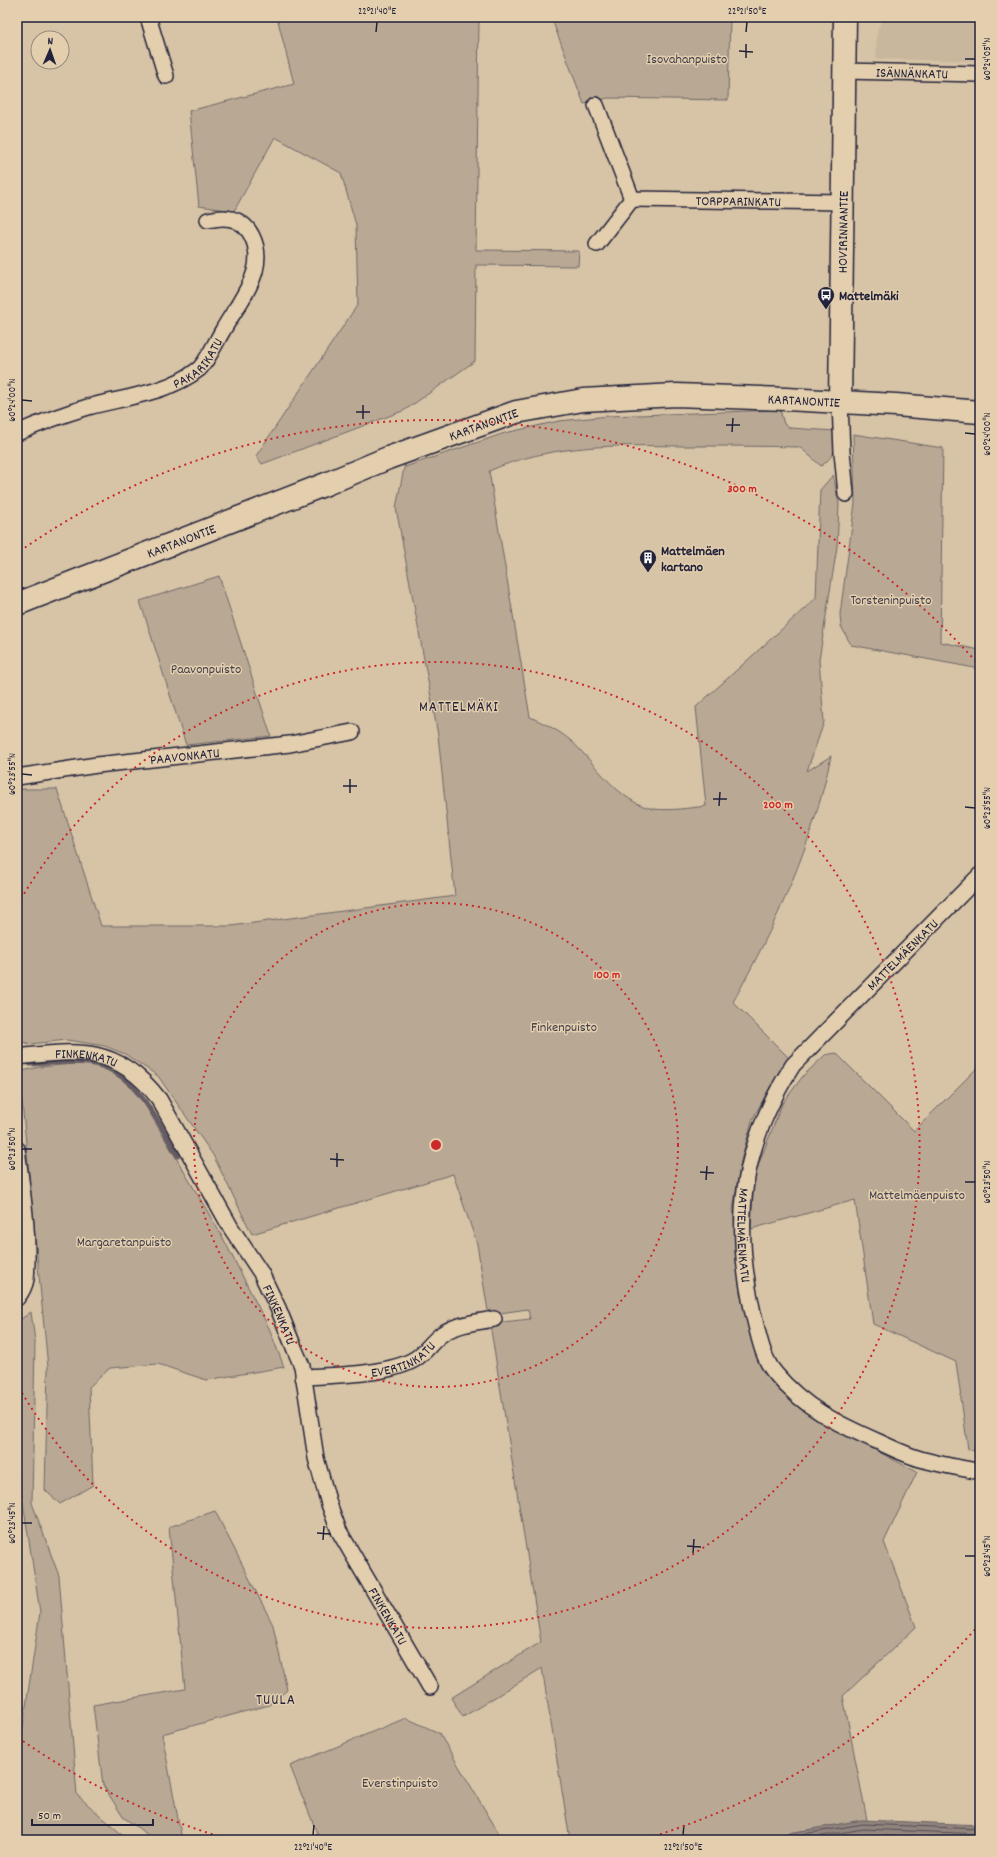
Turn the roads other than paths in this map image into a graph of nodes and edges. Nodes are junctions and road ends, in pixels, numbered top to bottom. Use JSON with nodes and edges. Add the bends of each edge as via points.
{"nodes":[{"id":1,"x":148,"y":17,"type":"edge"},
{"id":2,"x":845,"y":17,"type":"edge"},
{"id":3,"x":844,"y":72,"type":"junction"},
{"id":4,"x":980,"y":74,"type":"edge"},
{"id":5,"x":166,"y":76,"type":"dead end"},
{"id":6,"x":596,"y":105,"type":"dead end"},
{"id":7,"x":632,"y":199,"type":"junction"},
{"id":8,"x":844,"y":202,"type":"junction"},
{"id":9,"x":208,"y":220,"type":"dead end"},
{"id":10,"x":598,"y":244,"type":"dead end"},
{"id":11,"x":840,"y":403,"type":"junction"},
{"id":12,"x":980,"y":412,"type":"edge"},
{"id":13,"x":17,"y":433,"type":"edge"},
{"id":14,"x":846,"y":494,"type":"dead end"},
{"id":15,"x":17,"y":604,"type":"edge"},
{"id":16,"x":352,"y":732,"type":"dead end"},
{"id":17,"x":17,"y":777,"type":"edge"},
{"id":18,"x":980,"y":875,"type":"edge"},
{"id":19,"x":17,"y":1057,"type":"edge"},
{"id":20,"x":17,"y":1149,"type":"edge"},
{"id":21,"x":17,"y":1298,"type":"edge"},
{"id":22,"x":494,"y":1319,"type":"dead end"},
{"id":23,"x":303,"y":1377,"type":"junction"},
{"id":24,"x":980,"y":1472,"type":"edge"},
{"id":25,"x":430,"y":1687,"type":"dead end"}],
"edges":[{"from":1,"to":5,"type":"street"},
{"from":2,"to":3,"type":"street","name":"HOVIRINNANTIE"},
{"from":3,"to":4,"type":"street","name":"ISÄNNÄNKATU"},
{"from":3,"to":8,"type":"street","name":"HOVIRINNANTIE"},
{"from":6,"to":7,"type":"street"},
{"from":7,"to":8,"type":"street","name":"TORPPARINKATU"},
{"from":7,"to":10,"type":"street"},
{"from":8,"to":11,"type":"street","name":"HOVIRINNANTIE"},
{"from":9,"to":13,"type":"street","name":"PAKARIKATU","via":[[223,218],[237,221],[249,230],[256,243],[256,258],[248,287],[200,368],[181,381],[80,410]]},
{"from":11,"to":12,"type":"street","name":"KARTANONTIE"},
{"from":11,"to":14,"type":"street","name":"HOVIRINNANTIE"},
{"from":11,"to":15,"type":"street","name":"KARTANONTIE","via":[[676,395],[583,400],[516,412],[388,458]]},
{"from":16,"to":17,"type":"street","name":"PAAVONKATU","via":[[290,744],[97,765]]},
{"from":18,"to":24,"type":"street","name":"MATTELMÄENKATU","via":[[793,1065],[772,1102],[753,1152],[741,1220],[743,1264],[750,1299],[765,1355],[774,1372],[804,1401],[837,1424],[917,1458]]},
{"from":19,"to":23,"type":"street","name":"FINKENKATU","via":[[92,1053],[115,1061],[147,1084],[171,1118],[231,1228],[261,1273],[296,1350]]},
{"from":20,"to":21,"type":"street","via":[[25,1222],[26,1262],[26,1280]]},
{"from":22,"to":23,"type":"street","name":"EVERTINKATU","via":[[454,1328],[442,1334],[415,1360],[400,1365],[368,1371]]},
{"from":23,"to":25,"type":"street","name":"FINKENKATU","via":[[316,1458],[339,1531]]}]}
